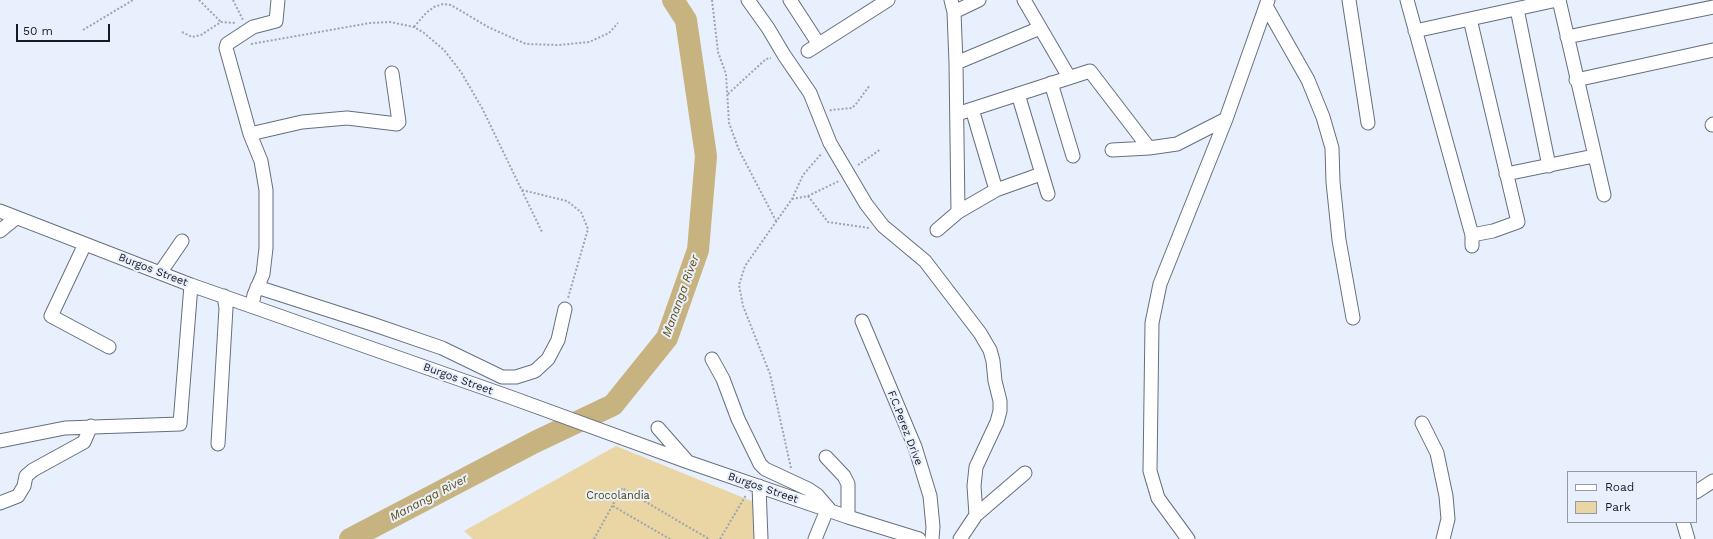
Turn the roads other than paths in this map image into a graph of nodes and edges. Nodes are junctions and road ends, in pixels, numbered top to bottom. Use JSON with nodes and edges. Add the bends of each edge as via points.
{"nodes":[{"id":1,"x":278,"y":0,"type":"edge"},
{"id":2,"x":748,"y":0,"type":"edge"},
{"id":3,"x":790,"y":0,"type":"edge"},
{"id":4,"x":888,"y":0,"type":"edge"},
{"id":5,"x":979,"y":0,"type":"edge"},
{"id":6,"x":1024,"y":0,"type":"edge"},
{"id":7,"x":1349,"y":0,"type":"edge"},
{"id":8,"x":1407,"y":0,"type":"edge"},
{"id":9,"x":1558,"y":0,"type":"edge"},
{"id":10,"x":1267,"y":3,"type":"edge"},
{"id":11,"x":952,"y":6,"type":"edge"},
{"id":12,"x":1713,"y":7,"type":"edge"},
{"id":13,"x":1517,"y":9,"type":"junction"},
{"id":14,"x":1470,"y":19,"type":"junction"},
{"id":15,"x":1040,"y":28,"type":"junction"},
{"id":16,"x":1415,"y":31,"type":"junction"},
{"id":17,"x":1567,"y":37,"type":"junction"},
{"id":18,"x":1713,"y":50,"type":"edge"},
{"id":19,"x":956,"y":63,"type":"junction"},
{"id":20,"x":392,"y":73,"type":"dead end"},
{"id":21,"x":1069,"y":78,"type":"junction"},
{"id":22,"x":1576,"y":80,"type":"junction"},
{"id":23,"x":1051,"y":83,"type":"junction"},
{"id":24,"x":1018,"y":94,"type":"junction"},
{"id":25,"x":972,"y":109,"type":"junction"},
{"id":26,"x":957,"y":114,"type":"junction"},
{"id":27,"x":1226,"y":119,"type":"junction"},
{"id":28,"x":1368,"y":123,"type":"dead end"},
{"id":29,"x":250,"y":134,"type":"junction"},
{"id":30,"x":1149,"y":148,"type":"junction"},
{"id":31,"x":1112,"y":150,"type":"dead end"},
{"id":32,"x":1073,"y":156,"type":"dead end"},
{"id":33,"x":1594,"y":156,"type":"junction"},
{"id":34,"x":1549,"y":166,"type":"junction"},
{"id":35,"x":1041,"y":174,"type":"junction"},
{"id":36,"x":1506,"y":174,"type":"junction"},
{"id":37,"x":996,"y":190,"type":"junction"},
{"id":38,"x":1048,"y":194,"type":"dead end"},
{"id":39,"x":1604,"y":196,"type":"dead end"},
{"id":40,"x":0,"y":212,"type":"edge"},
{"id":41,"x":958,"y":212,"type":"junction"},
{"id":42,"x":16,"y":218,"type":"junction"},
{"id":43,"x":937,"y":230,"type":"dead end"},
{"id":44,"x":0,"y":231,"type":"edge"},
{"id":45,"x":182,"y":241,"type":"dead end"},
{"id":46,"x":85,"y":244,"type":"junction"},
{"id":47,"x":160,"y":273,"type":"junction"},
{"id":48,"x":191,"y":285,"type":"junction"},
{"id":49,"x":257,"y":287,"type":"junction"},
{"id":50,"x":224,"y":296,"type":"junction"},
{"id":51,"x":252,"y":306,"type":"junction"},
{"id":52,"x":565,"y":309,"type":"road end"},
{"id":53,"x":1353,"y":318,"type":"dead end"},
{"id":54,"x":862,"y":321,"type":"dead end"},
{"id":55,"x":109,"y":347,"type":"dead end"},
{"id":56,"x":712,"y":359,"type":"dead end"},
{"id":57,"x":1422,"y":423,"type":"dead end"},
{"id":58,"x":91,"y":426,"type":"junction"},
{"id":59,"x":658,"y":428,"type":"dead end"},
{"id":60,"x":0,"y":441,"type":"edge"},
{"id":61,"x":218,"y":444,"type":"dead end"},
{"id":62,"x":826,"y":457,"type":"dead end"},
{"id":63,"x":688,"y":462,"type":"junction"},
{"id":64,"x":1025,"y":473,"type":"dead end"},
{"id":65,"x":1713,"y":481,"type":"edge"},
{"id":66,"x":759,"y":486,"type":"junction"},
{"id":67,"x":1697,"y":491,"type":"edge"},
{"id":68,"x":0,"y":503,"type":"edge"},
{"id":69,"x":830,"y":511,"type":"junction"},
{"id":70,"x":976,"y":515,"type":"junction"},
{"id":71,"x":848,"y":517,"type":"junction"},
{"id":72,"x":1683,"y":523,"type":"edge"},
{"id":73,"x":761,"y":539,"type":"edge"},
{"id":74,"x":815,"y":539,"type":"edge"},
{"id":75,"x":919,"y":539,"type":"edge"},
{"id":76,"x":932,"y":539,"type":"edge"},
{"id":77,"x":960,"y":539,"type":"edge"},
{"id":78,"x":1188,"y":539,"type":"edge"},
{"id":79,"x":1443,"y":539,"type":"edge"},
{"id":80,"x":1688,"y":539,"type":"edge"}],
"edges":[{"from":1,"to":29,"type":"street","via":[[276,21],[249,26],[227,44],[226,48]]},
{"from":2,"to":70,"type":"street","via":[[810,93],[830,142],[866,204],[883,226],[930,266],[990,350],[1000,411],[976,467]]},
{"from":3,"to":4,"type":"street","via":[[813,47]]},
{"from":5,"to":11,"type":"street"},
{"from":6,"to":15,"type":"street"},
{"from":7,"to":28,"type":"street"},
{"from":8,"to":16,"type":"street"},
{"from":9,"to":13,"type":"street"},
{"from":9,"to":17,"type":"street"},
{"from":10,"to":27,"type":"street"},
{"from":10,"to":53,"type":"street","via":[[1308,80],[1332,148],[1339,240]]},
{"from":11,"to":19,"type":"street"},
{"from":12,"to":17,"type":"street"},
{"from":13,"to":14,"type":"street"},
{"from":13,"to":34,"type":"street"},
{"from":14,"to":16,"type":"street"},
{"from":14,"to":36,"type":"street"},
{"from":15,"to":19,"type":"street"},
{"from":15,"to":21,"type":"street"},
{"from":16,"to":36,"type":"street","via":[[1472,241],[1518,222]]},
{"from":17,"to":22,"type":"street"},
{"from":18,"to":22,"type":"street"},
{"from":19,"to":26,"type":"street"},
{"from":20,"to":29,"type":"street","via":[[399,122],[397,124],[347,118],[302,122]]},
{"from":21,"to":23,"type":"street"},
{"from":21,"to":30,"type":"street","via":[[1090,71]]},
{"from":22,"to":33,"type":"street"},
{"from":23,"to":24,"type":"street"},
{"from":23,"to":32,"type":"street"},
{"from":24,"to":25,"type":"street"},
{"from":24,"to":35,"type":"street"},
{"from":25,"to":26,"type":"street"},
{"from":25,"to":37,"type":"street"},
{"from":26,"to":41,"type":"street"},
{"from":27,"to":30,"type":"street","via":[[1177,144]]},
{"from":27,"to":78,"type":"street","via":[[1160,284],[1152,323],[1150,471],[1158,498]]},
{"from":29,"to":49,"type":"street","via":[[261,161],[266,190],[266,248],[263,274]]},
{"from":30,"to":31,"type":"street"},
{"from":33,"to":34,"type":"street"},
{"from":33,"to":39,"type":"street"},
{"from":34,"to":36,"type":"street"},
{"from":35,"to":37,"type":"street"},
{"from":35,"to":38,"type":"street"},
{"from":37,"to":41,"type":"street"},
{"from":40,"to":42,"type":"street","name":"Burgos Street"},
{"from":41,"to":43,"type":"street"},
{"from":42,"to":44,"type":"street"},
{"from":42,"to":46,"type":"street","name":"Burgos Street"},
{"from":45,"to":47,"type":"street"},
{"from":46,"to":47,"type":"street","name":"Burgos Street"},
{"from":46,"to":55,"type":"street","via":[[51,316]]},
{"from":47,"to":48,"type":"street","name":"Burgos Street"},
{"from":48,"to":50,"type":"street","name":"Burgos Street"},
{"from":48,"to":58,"type":"street","via":[[180,424]]},
{"from":49,"to":51,"type":"street"},
{"from":49,"to":52,"type":"street","via":[[442,348],[502,377],[516,377],[534,371],[548,359],[558,340]]},
{"from":50,"to":51,"type":"street","name":"Burgos Street"},
{"from":50,"to":61,"type":"street","via":[[226,308]]},
{"from":51,"to":63,"type":"street","name":"Burgos Street"},
{"from":54,"to":76,"type":"street","name":"F.C.Perez Drive","via":[[915,447],[930,496]]},
{"from":56,"to":69,"type":"street","via":[[760,464],[765,469],[817,495]]},
{"from":57,"to":79,"type":"street","via":[[1438,453],[1446,496],[1448,520]]},
{"from":58,"to":60,"type":"street","via":[[65,428]]},
{"from":58,"to":68,"type":"street","via":[[84,442],[33,470],[26,476],[18,496]]},
{"from":59,"to":63,"type":"street"},
{"from":62,"to":71,"type":"street","via":[[842,473],[848,484]]},
{"from":63,"to":66,"type":"street","name":"Burgos Street"},
{"from":64,"to":70,"type":"street"},
{"from":65,"to":67,"type":"street"},
{"from":66,"to":69,"type":"street","name":"Burgos Street"},
{"from":66,"to":73,"type":"street"},
{"from":69,"to":71,"type":"street","name":"Burgos Street"},
{"from":69,"to":74,"type":"street"},
{"from":70,"to":77,"type":"street"},
{"from":71,"to":75,"type":"street","name":"Burgos Street"},
{"from":72,"to":80,"type":"street"}]}
